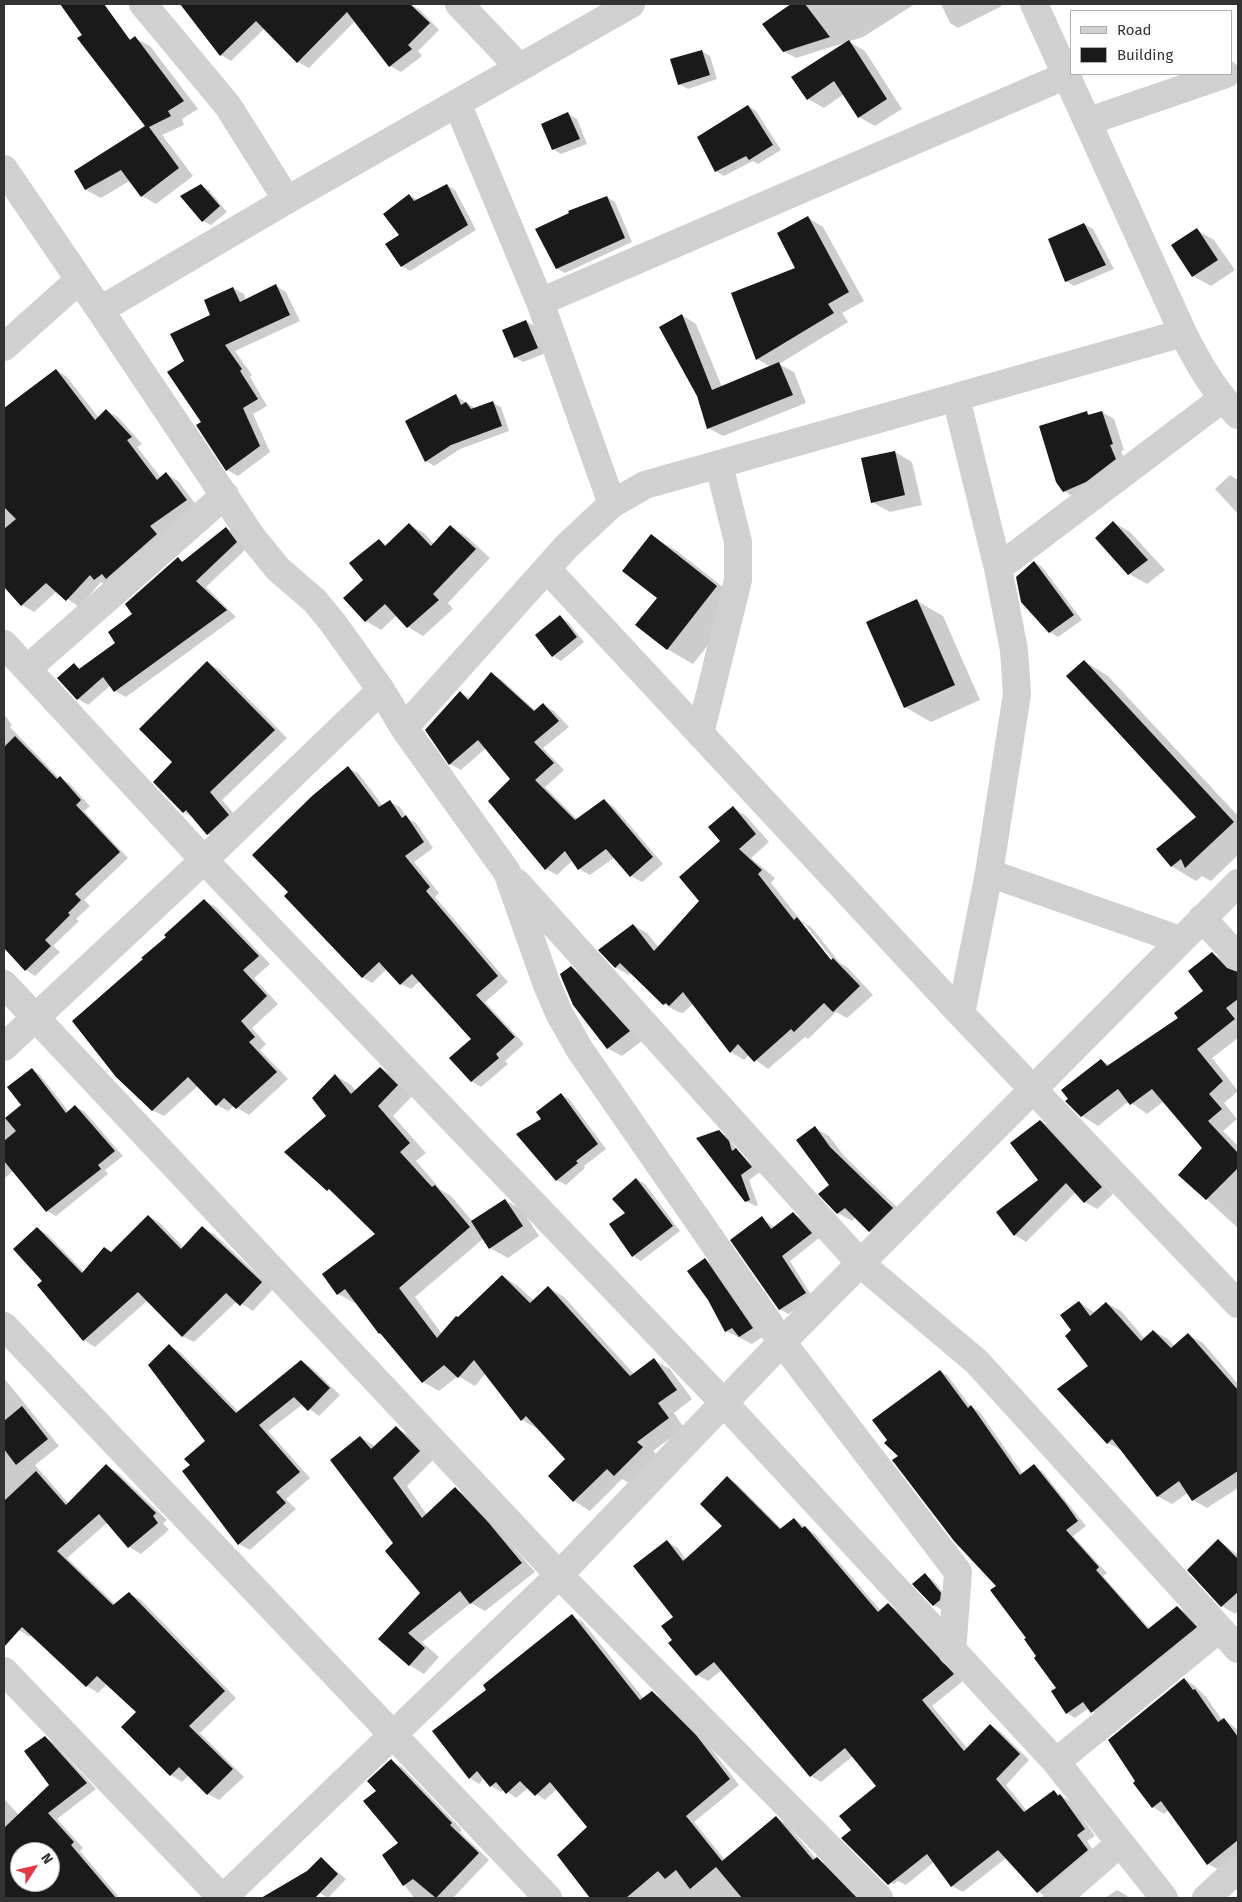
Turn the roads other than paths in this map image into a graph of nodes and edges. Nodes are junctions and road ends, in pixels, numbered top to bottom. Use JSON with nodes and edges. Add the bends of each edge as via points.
{"nodes":[{"id":1,"x":143,"y":4,"type":"edge"},
{"id":2,"x":459,"y":4,"type":"edge"},
{"id":3,"x":631,"y":4,"type":"edge"},
{"id":4,"x":1034,"y":4,"type":"edge"},
{"id":5,"x":519,"y":67,"type":"junction"},
{"id":6,"x":1067,"y":75,"type":"junction"},
{"id":7,"x":1223,"y":75,"type":"edge"},
{"id":8,"x":458,"y":103,"type":"junction"},
{"id":9,"x":1089,"y":121,"type":"junction"},
{"id":10,"x":4,"y":170,"type":"edge"},
{"id":11,"x":287,"y":200,"type":"junction"},
{"id":12,"x":80,"y":280,"type":"junction"},
{"id":13,"x":540,"y":302,"type":"junction"},
{"id":14,"x":100,"y":310,"type":"junction"},
{"id":15,"x":1183,"y":333,"type":"junction"},
{"id":16,"x":4,"y":347,"type":"edge"},
{"id":17,"x":956,"y":398,"type":"junction"},
{"id":18,"x":1230,"y":407,"type":"edge"},
{"id":19,"x":719,"y":465,"type":"junction"},
{"id":20,"x":225,"y":495,"type":"junction"},
{"id":21,"x":612,"y":504,"type":"junction"},
{"id":22,"x":998,"y":568,"type":"junction"},
{"id":23,"x":547,"y":569,"type":"junction"},
{"id":24,"x":4,"y":644,"type":"edge"},
{"id":25,"x":27,"y":668,"type":"junction"},
{"id":26,"x":381,"y":690,"type":"junction"},
{"id":27,"x":404,"y":728,"type":"junction"},
{"id":28,"x":700,"y":734,"type":"junction"},
{"id":29,"x":204,"y":860,"type":"junction"},
{"id":30,"x":507,"y":872,"type":"junction"},
{"id":31,"x":989,"y":873,"type":"junction"},
{"id":32,"x":1238,"y":883,"type":"edge"},
{"id":33,"x":1202,"y":918,"type":"junction"},
{"id":34,"x":1180,"y":940,"type":"junction"},
{"id":35,"x":1238,"y":957,"type":"edge"},
{"id":36,"x":4,"y":984,"type":"edge"},
{"id":37,"x":961,"y":1014,"type":"junction"},
{"id":38,"x":35,"y":1017,"type":"junction"},
{"id":39,"x":4,"y":1047,"type":"edge"},
{"id":40,"x":1034,"y":1088,"type":"junction"},
{"id":41,"x":861,"y":1264,"type":"junction"},
{"id":42,"x":1238,"y":1304,"type":"edge"},
{"id":43,"x":4,"y":1326,"type":"edge"},
{"id":44,"x":782,"y":1342,"type":"junction"},
{"id":45,"x":724,"y":1404,"type":"junction"},
{"id":46,"x":560,"y":1575,"type":"junction"},
{"id":47,"x":1219,"y":1629,"type":"junction"},
{"id":48,"x":1238,"y":1650,"type":"edge"},
{"id":49,"x":952,"y":1652,"type":"junction"},
{"id":50,"x":4,"y":1671,"type":"edge"},
{"id":51,"x":392,"y":1735,"type":"junction"},
{"id":52,"x":1056,"y":1762,"type":"junction"},
{"id":53,"x":1120,"y":1844,"type":"junction"},
{"id":54,"x":1238,"y":1869,"type":"edge"},
{"id":55,"x":222,"y":1898,"type":"edge"},
{"id":56,"x":548,"y":1898,"type":"edge"},
{"id":57,"x":879,"y":1898,"type":"edge"},
{"id":58,"x":1057,"y":1898,"type":"edge"},
{"id":59,"x":1164,"y":1898,"type":"edge"},
{"id":60,"x":1206,"y":1898,"type":"edge"}],
"edges":[{"from":1,"to":11,"type":"street","via":[[228,106]]},
{"from":2,"to":5,"type":"street"},
{"from":3,"to":5,"type":"street"},
{"from":4,"to":6,"type":"street"},
{"from":5,"to":8,"type":"street"},
{"from":6,"to":9,"type":"street"},
{"from":6,"to":13,"type":"street"},
{"from":7,"to":9,"type":"street"},
{"from":8,"to":11,"type":"street"},
{"from":8,"to":13,"type":"street"},
{"from":9,"to":15,"type":"street"},
{"from":10,"to":12,"type":"street"},
{"from":11,"to":14,"type":"street"},
{"from":12,"to":14,"type":"street"},
{"from":12,"to":16,"type":"street"},
{"from":13,"to":21,"type":"street"},
{"from":14,"to":20,"type":"street"},
{"from":15,"to":17,"type":"street"},
{"from":15,"to":18,"type":"street","via":[[1200,367]]},
{"from":17,"to":19,"type":"street"},
{"from":17,"to":22,"type":"street"},
{"from":18,"to":22,"type":"street"},
{"from":19,"to":21,"type":"street","via":[[644,485]]},
{"from":19,"to":28,"type":"street","via":[[738,542],[738,580]]},
{"from":20,"to":25,"type":"street"},
{"from":20,"to":26,"type":"street","via":[[264,554],[315,601]]},
{"from":21,"to":23,"type":"street"},
{"from":22,"to":31,"type":"street","via":[[1014,650],[1017,694]]},
{"from":23,"to":27,"type":"street"},
{"from":23,"to":28,"type":"street"},
{"from":24,"to":25,"type":"street"},
{"from":25,"to":29,"type":"street"},
{"from":26,"to":27,"type":"street"},
{"from":26,"to":29,"type":"street"},
{"from":27,"to":30,"type":"street"},
{"from":28,"to":37,"type":"street"},
{"from":29,"to":38,"type":"street"},
{"from":29,"to":45,"type":"street"},
{"from":30,"to":41,"type":"street"},
{"from":30,"to":44,"type":"street","via":[[547,985],[580,1050]]},
{"from":31,"to":34,"type":"street"},
{"from":31,"to":37,"type":"street"},
{"from":32,"to":33,"type":"street"},
{"from":33,"to":34,"type":"street"},
{"from":33,"to":35,"type":"street"},
{"from":34,"to":40,"type":"street"},
{"from":36,"to":38,"type":"street"},
{"from":37,"to":40,"type":"street"},
{"from":38,"to":39,"type":"street"},
{"from":38,"to":46,"type":"street"},
{"from":40,"to":41,"type":"street"},
{"from":40,"to":42,"type":"street"},
{"from":41,"to":44,"type":"street"},
{"from":41,"to":47,"type":"street","via":[[977,1362]]},
{"from":43,"to":51,"type":"street"},
{"from":44,"to":45,"type":"street"},
{"from":44,"to":49,"type":"street","via":[[958,1572]]},
{"from":45,"to":46,"type":"street"},
{"from":45,"to":49,"type":"street"},
{"from":46,"to":51,"type":"street"},
{"from":46,"to":57,"type":"street"},
{"from":47,"to":48,"type":"street"},
{"from":47,"to":52,"type":"street"},
{"from":49,"to":52,"type":"street"},
{"from":50,"to":55,"type":"street"},
{"from":51,"to":55,"type":"street"},
{"from":51,"to":56,"type":"street"},
{"from":52,"to":53,"type":"street"},
{"from":53,"to":58,"type":"street"},
{"from":53,"to":59,"type":"street"},
{"from":54,"to":60,"type":"street"}]}
